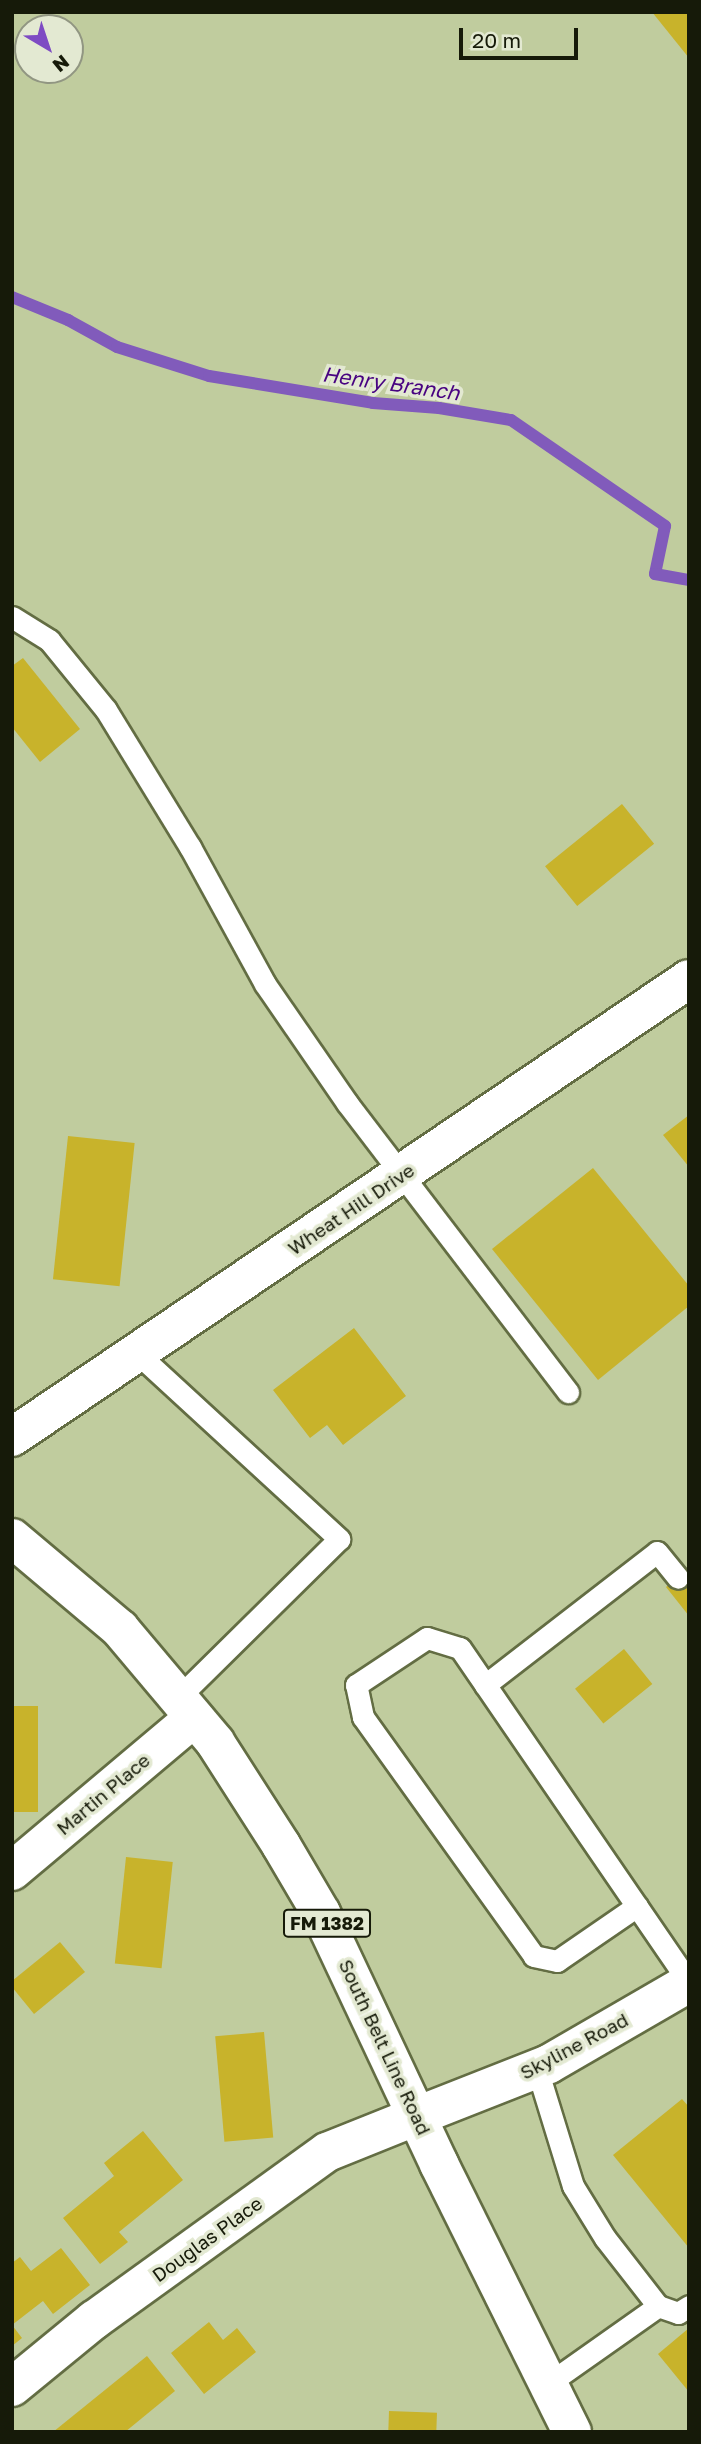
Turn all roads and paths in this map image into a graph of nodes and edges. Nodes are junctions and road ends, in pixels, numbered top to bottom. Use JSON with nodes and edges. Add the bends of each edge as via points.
{"nodes":[{"id":1,"x":12,"y":617,"type":"edge"},
{"id":2,"x":689,"y":979,"type":"edge"},
{"id":3,"x":402,"y":1175,"type":"junction"},
{"id":4,"x":137,"y":1353,"type":"junction"},
{"id":5,"x":568,"y":1392,"type":"dead end"},
{"id":6,"x":12,"y":1437,"type":"edge"},
{"id":7,"x":12,"y":1538,"type":"edge"},
{"id":8,"x":678,"y":1578,"type":"dead end"},
{"id":9,"x":485,"y":1685,"type":"junction"},
{"id":10,"x":186,"y":1708,"type":"junction"},
{"id":11,"x":12,"y":1871,"type":"edge"},
{"id":12,"x":636,"y":1906,"type":"junction"},
{"id":13,"x":689,"y":1983,"type":"edge"},
{"id":14,"x":537,"y":2068,"type":"junction"},
{"id":15,"x":417,"y":2116,"type":"junction"},
{"id":16,"x":658,"y":2306,"type":"junction"},
{"id":17,"x":689,"y":2306,"type":"edge"},
{"id":18,"x":549,"y":2383,"type":"junction"},
{"id":19,"x":12,"y":2387,"type":"edge"},
{"id":20,"x":572,"y":2432,"type":"edge"}],
"edges":[{"from":1,"to":3,"type":"lane","via":[[49,640],[106,710],[190,847],[265,984]]},
{"from":2,"to":3,"type":"street","name":"Wheat Hill Drive"},
{"from":3,"to":4,"type":"street","name":"Wheat Hill Drive"},
{"from":3,"to":5,"type":"lane"},
{"from":4,"to":6,"type":"street","name":"Wheat Hill Drive"},
{"from":4,"to":10,"type":"lane","via":[[339,1539]]},
{"from":7,"to":10,"type":"street","name":"South Belt Line Road","number":"FM 1382","via":[[120,1629]]},
{"from":8,"to":9,"type":"lane","via":[[657,1552]]},
{"from":9,"to":12,"type":"lane"},
{"from":9,"to":12,"type":"lane","via":[[460,1648],[427,1638],[356,1685],[363,1717],[534,1956],[557,1961]]},
{"from":10,"to":11,"type":"street","name":"Martin Place"},
{"from":10,"to":15,"type":"street","name":"South Belt Line Road","number":"FM 1382","via":[[215,1742],[321,1913]]},
{"from":12,"to":13,"type":"lane"},
{"from":13,"to":14,"type":"street","name":"Skyline Road"},
{"from":14,"to":15,"type":"street","name":"Skyline Road"},
{"from":14,"to":16,"type":"lane","via":[[573,2186],[605,2238]]},
{"from":15,"to":18,"type":"street","name":"South Belt Line Road","number":"FM 1382"},
{"from":15,"to":19,"type":"street","name":"Douglas Place","via":[[327,2152],[94,2320]]},
{"from":16,"to":17,"type":"lane","via":[[678,2313]]},
{"from":16,"to":18,"type":"lane"},
{"from":18,"to":20,"type":"street","name":"South Belt Line Road","number":"FM 1382"}]}
